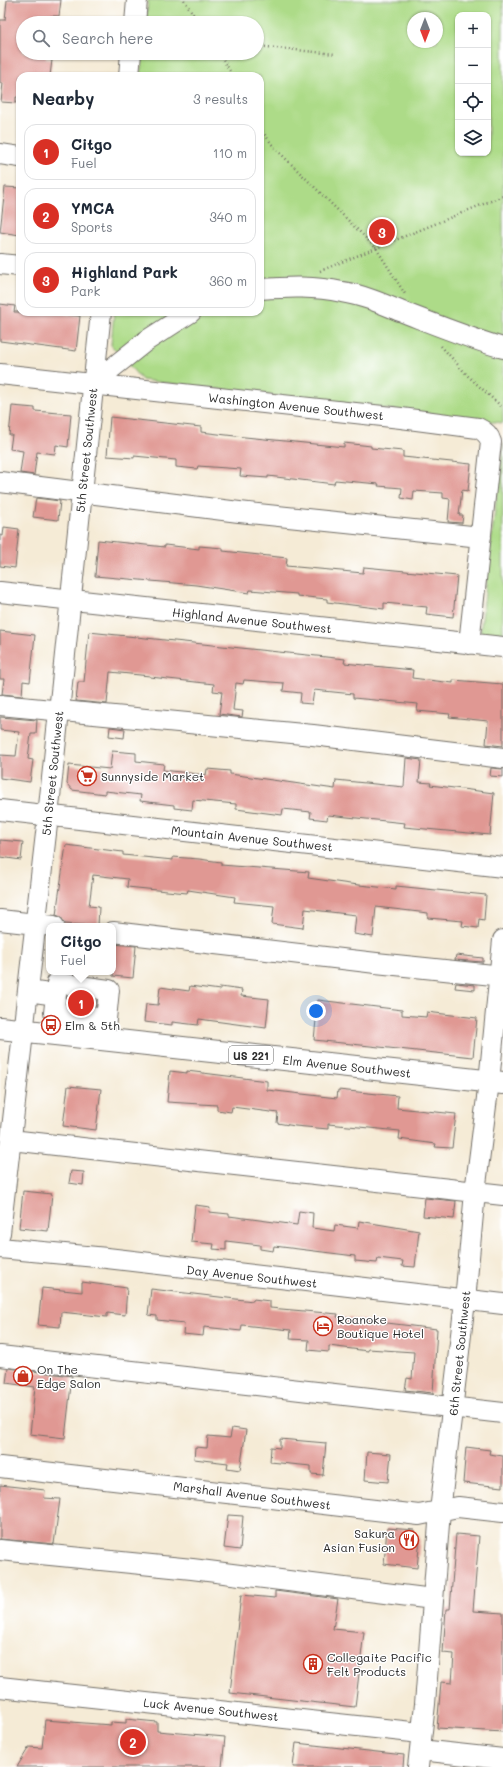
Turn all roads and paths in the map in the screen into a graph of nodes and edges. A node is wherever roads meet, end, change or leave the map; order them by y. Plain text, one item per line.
1 (138, 0) edge
2 (184, 0) edge
3 (136, 16) edge
4 (194, 16) edge
5 (264, 47) edge
6 (335, 54) dead end
7 (130, 60) edge
8 (223, 60) edge
9 (129, 72) edge
10 (231, 72) edge
11 (264, 133) edge
12 (0, 154) edge
13 (16, 156) edge
14 (503, 196) edge
15 (376, 248) junction
16 (0, 264) edge
17 (16, 266) edge
18 (313, 273) dead end
19 (264, 289) edge
20 (100, 316) edge
21 (185, 316) edge
22 (422, 319) junction
23 (440, 344) dead end
24 (503, 348) edge
25 (0, 374) edge
26 (92, 384) junction
27 (503, 408) edge
28 (0, 482) edge
29 (82, 492) junction
30 (481, 536) junction
31 (0, 592) edge
32 (70, 600) junction
33 (468, 644) junction
34 (503, 648) edge
35 (0, 705) edge
36 (59, 710) junction
37 (503, 758) edge
38 (0, 810) edge
39 (48, 816) junction
40 (503, 867) edge
41 (0, 920) edge
42 (45, 925) edge
43 (116, 932) edge
44 (503, 940) edge
45 (501, 976) edge
46 (28, 991) junction
47 (56, 996) junction
48 (0, 1028) edge
49 (105, 1029) junction
50 (24, 1030) junction
51 (496, 1082) edge
52 (6, 1152) edge
53 (475, 1192) junction
54 (503, 1195) edge
55 (0, 1233) edge
56 (0, 1248) edge
57 (465, 1301) junction
58 (503, 1304) edge
59 (0, 1356) edge
60 (453, 1407) junction
61 (503, 1413) edge
62 (0, 1467) edge
63 (440, 1511) junction
64 (503, 1512) edge
65 (0, 1550) edge
66 (433, 1599) junction
67 (0, 1687) edge
68 (420, 1750) edge
69 (503, 1759) edge
70 (461, 1761) edge

1 - 3 street
2 - 4 path
5 - 6 path
7 - 9 street
8 - 10 path
11 - 15 path
12 - 13 street
14 - 15 path
15 - 18 path
15 - 22 path
16 - 17 street
19 - 22 street
20 - 26 street, 5th Street Southwest
21 - 26 street
22 - 24 street
23 - 27 path
25 - 26 street, Washington Avenue Southwest
26 - 29 street, 5th Street Southwest
26 - 30 street, Washington Avenue Southwest
28 - 29 street
29 - 30 street
29 - 32 street, 5th Street Southwest
30 - 33 street
31 - 32 street, Highland Avenue Southwest
32 - 33 street, Highland Avenue Southwest
32 - 36 street, 5th Street Southwest
33 - 34 street, Highland Avenue Southwest
35 - 36 street
36 - 37 street
36 - 39 street, 5th Street Southwest
38 - 39 street, Mountain Avenue Southwest
39 - 40 street, Mountain Avenue Southwest
39 - 42 street, 5th Street Southwest
41 - 42 street
42 - 46 street, 5th Street Southwest
43 - 45 street
44 - 45 street, 6th Street Southwest
45 - 51 street, 6th Street Southwest
46 - 47 street
46 - 50 street, 5th Street Southwest
47 - 49 street
47 - 49 street
48 - 50 main road, Elm Avenue Southwest / US 221
49 - 50 main road, Elm Avenue Southwest / US 221
49 - 51 main road, Elm Avenue Southwest / US 221
50 - 52 street, 5th Street Southwest
51 - 53 street, 6th Street Southwest
52 - 53 street
52 - 55 street, 5th Street Southwest
53 - 54 street
53 - 57 street, 6th Street Southwest
56 - 57 street, Day Avenue Southwest
57 - 58 street, Day Avenue Southwest
57 - 60 street, 6th Street Southwest
59 - 60 street
60 - 61 street
60 - 63 street, 6th Street Southwest
62 - 63 street, Marshall Avenue Southwest
63 - 64 street, Marshall Avenue Southwest
63 - 66 street, 6th Street Southwest
65 - 66 street
66 - 68 street, 6th Street Southwest
67 - 68 street, Luck Avenue Southwest
68 - 70 street, Luck Avenue Southwest
69 - 70 street, Luck Avenue Southwest

